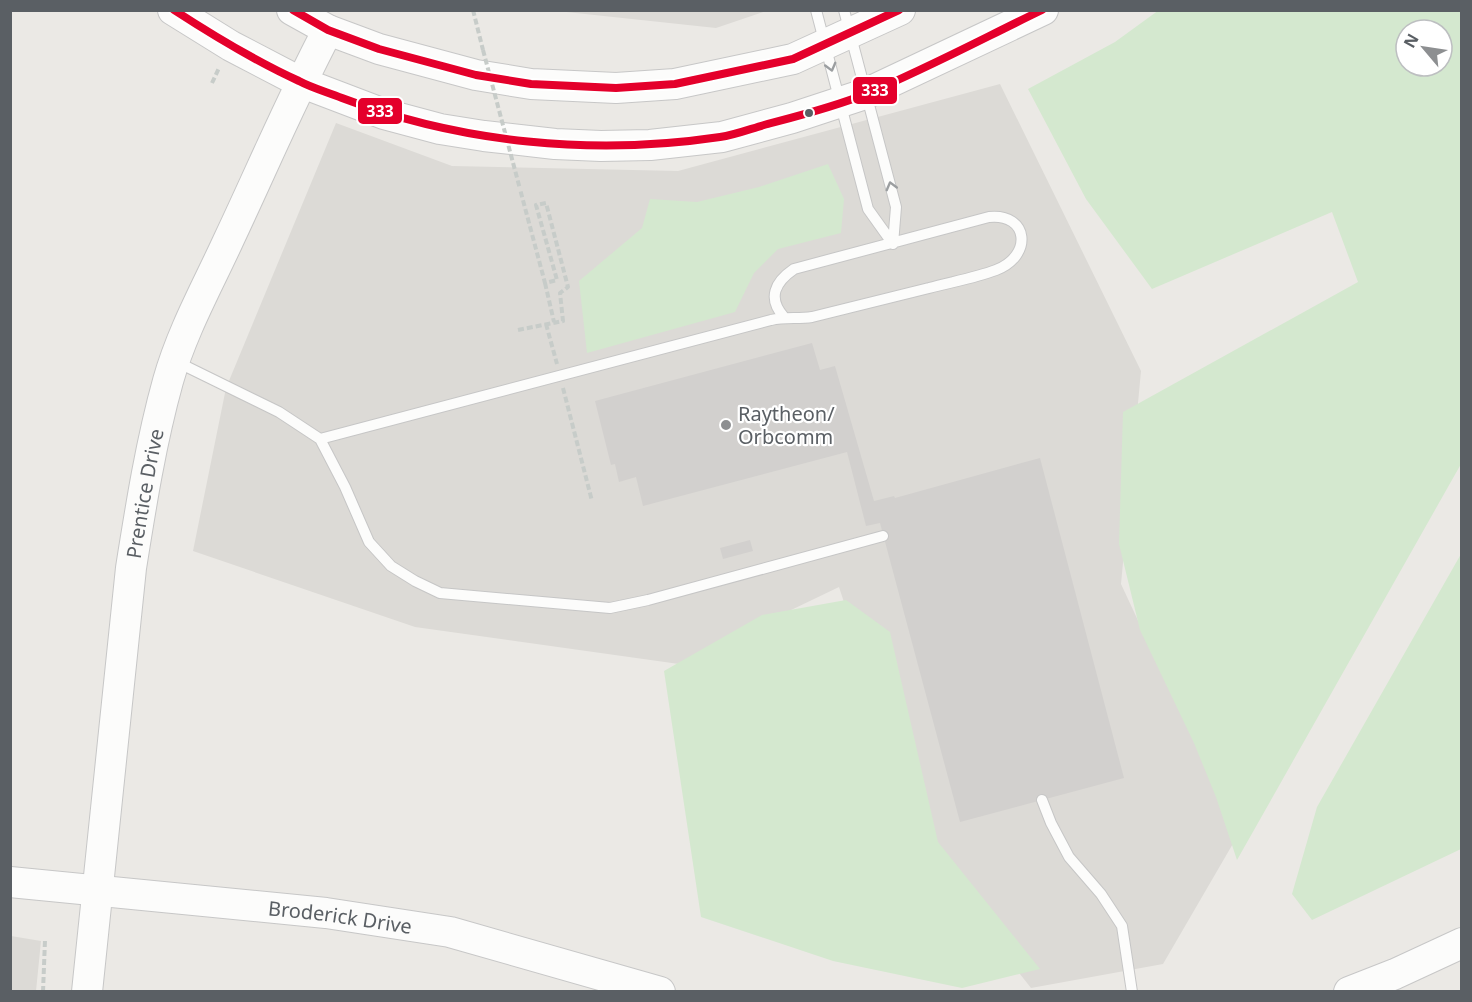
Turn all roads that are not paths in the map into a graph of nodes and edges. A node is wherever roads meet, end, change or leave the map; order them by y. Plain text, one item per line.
1 (172, 10) edge
2 (292, 10) edge
3 (816, 10) edge
4 (900, 10) edge
5 (1043, 10) edge
6 (840, 29) edge
7 (328, 30) junction
8 (300, 82) junction
9 (853, 98) junction
10 (893, 244) junction
11 (784, 317) junction
12 (175, 361) junction
13 (320, 439) junction
14 (883, 536) dead end
15 (1042, 800) dead end
16 (10, 882) edge
17 (99, 892) junction
18 (1461, 943) edge
19 (617, 987) edge
20 (87, 992) edge
21 (660, 992) edge
22 (1132, 992) edge
23 (1349, 992) edge

1 - 8 street
2 - 7 street
3 - 6 lane
4 - 6 street
5 - 9 street
6 - 7 street
6 - 9 lane
6 -> 9 lane
7 - 8 street, Prentice Drive
8 - 9 street
8 - 12 street, Prentice Drive
10 -> 9 lane
9 - 10 lane
10 - 11 lane
10 - 11 lane
11 - 13 lane
12 - 13 lane
12 - 17 street, Prentice Drive
13 - 14 lane
15 - 22 lane
16 - 17 street, Broderick Drive
17 - 19 street, Broderick Drive
17 - 20 street, Prentice Drive
18 - 23 street
19 - 21 street, Broderick Drive

